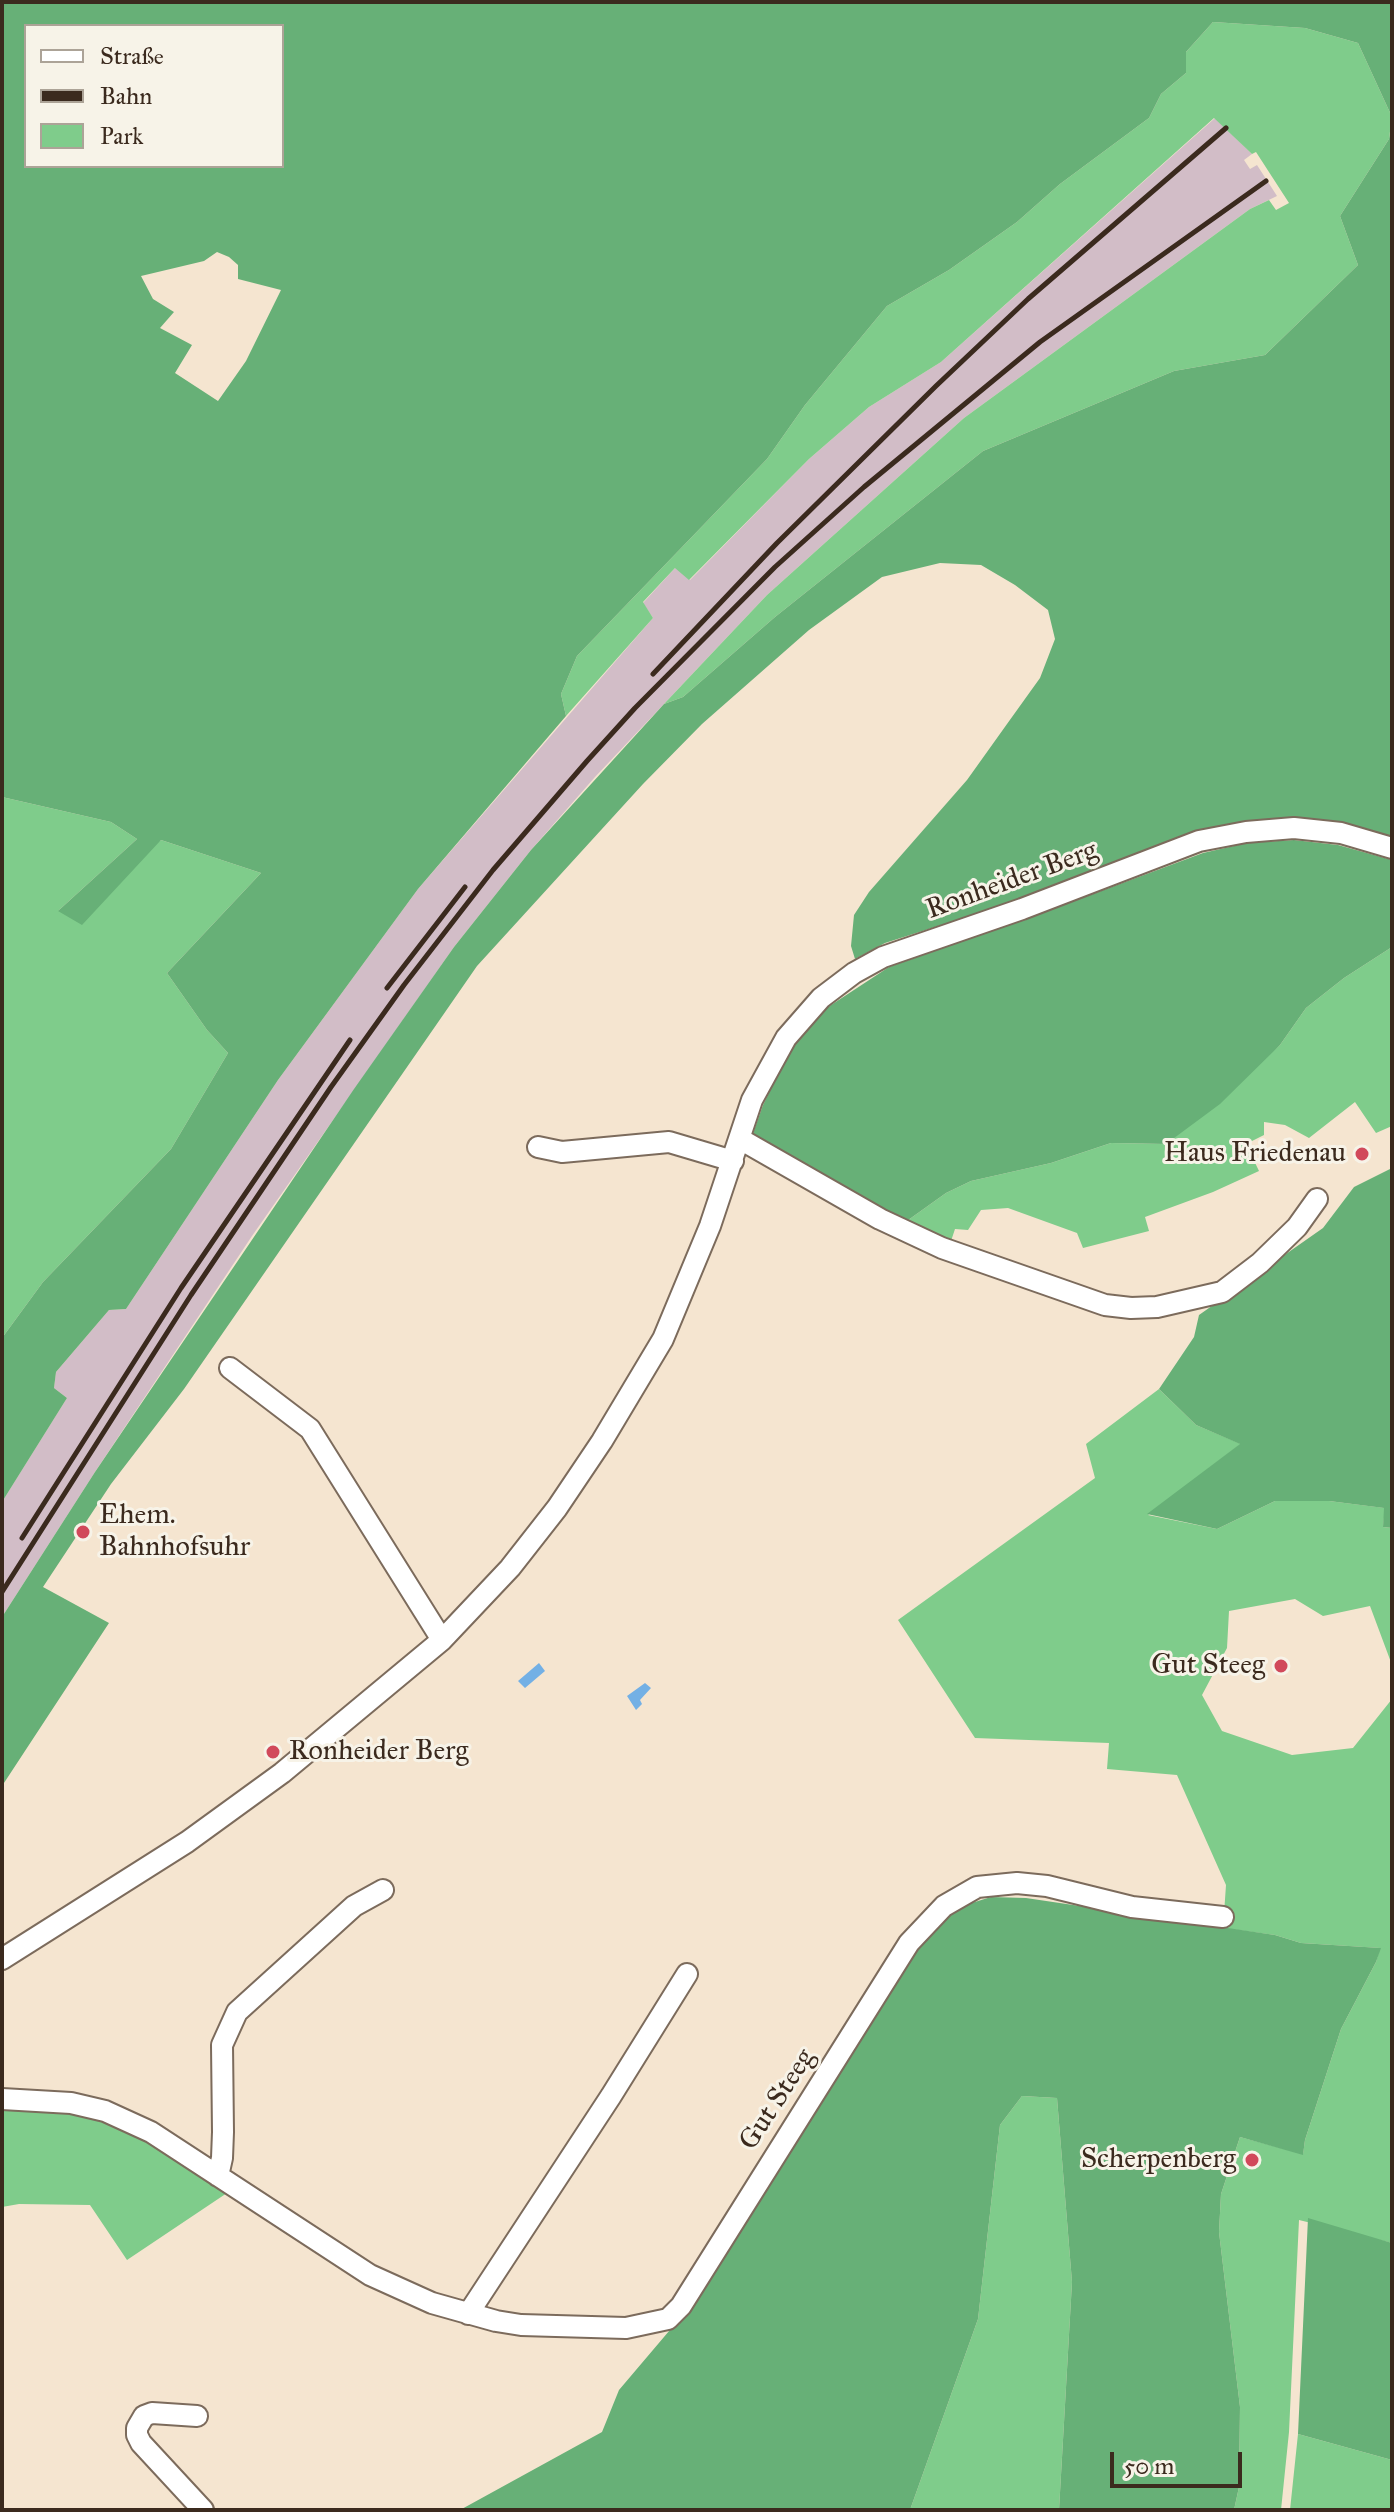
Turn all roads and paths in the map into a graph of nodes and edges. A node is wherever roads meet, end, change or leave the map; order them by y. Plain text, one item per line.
1 (1392, 848) edge
2 (740, 1139) junction
3 (538, 1147) dead end
4 (733, 1161) junction
5 (1317, 1199) dead end
6 (230, 1368) dead end
7 (442, 1640) junction
8 (383, 1890) dead end
9 (1223, 1917) dead end
10 (2, 1959) edge
11 (687, 1974) dead end
12 (2, 2099) edge
13 (218, 2176) junction
14 (468, 2314) junction
15 (197, 2416) dead end
16 (203, 2510) edge

1 - 2 street, Ronheider Berg
2 - 4 street, Ronheider Berg
2 - 5 street
3 - 4 street
4 - 7 street, Ronheider Berg
6 - 7 street
7 - 10 street, Ronheider Berg
8 - 13 street
9 - 14 street, Gut Steeg
11 - 14 street
12 - 13 street, Gut Steeg
13 - 14 street, Gut Steeg
15 - 16 street

